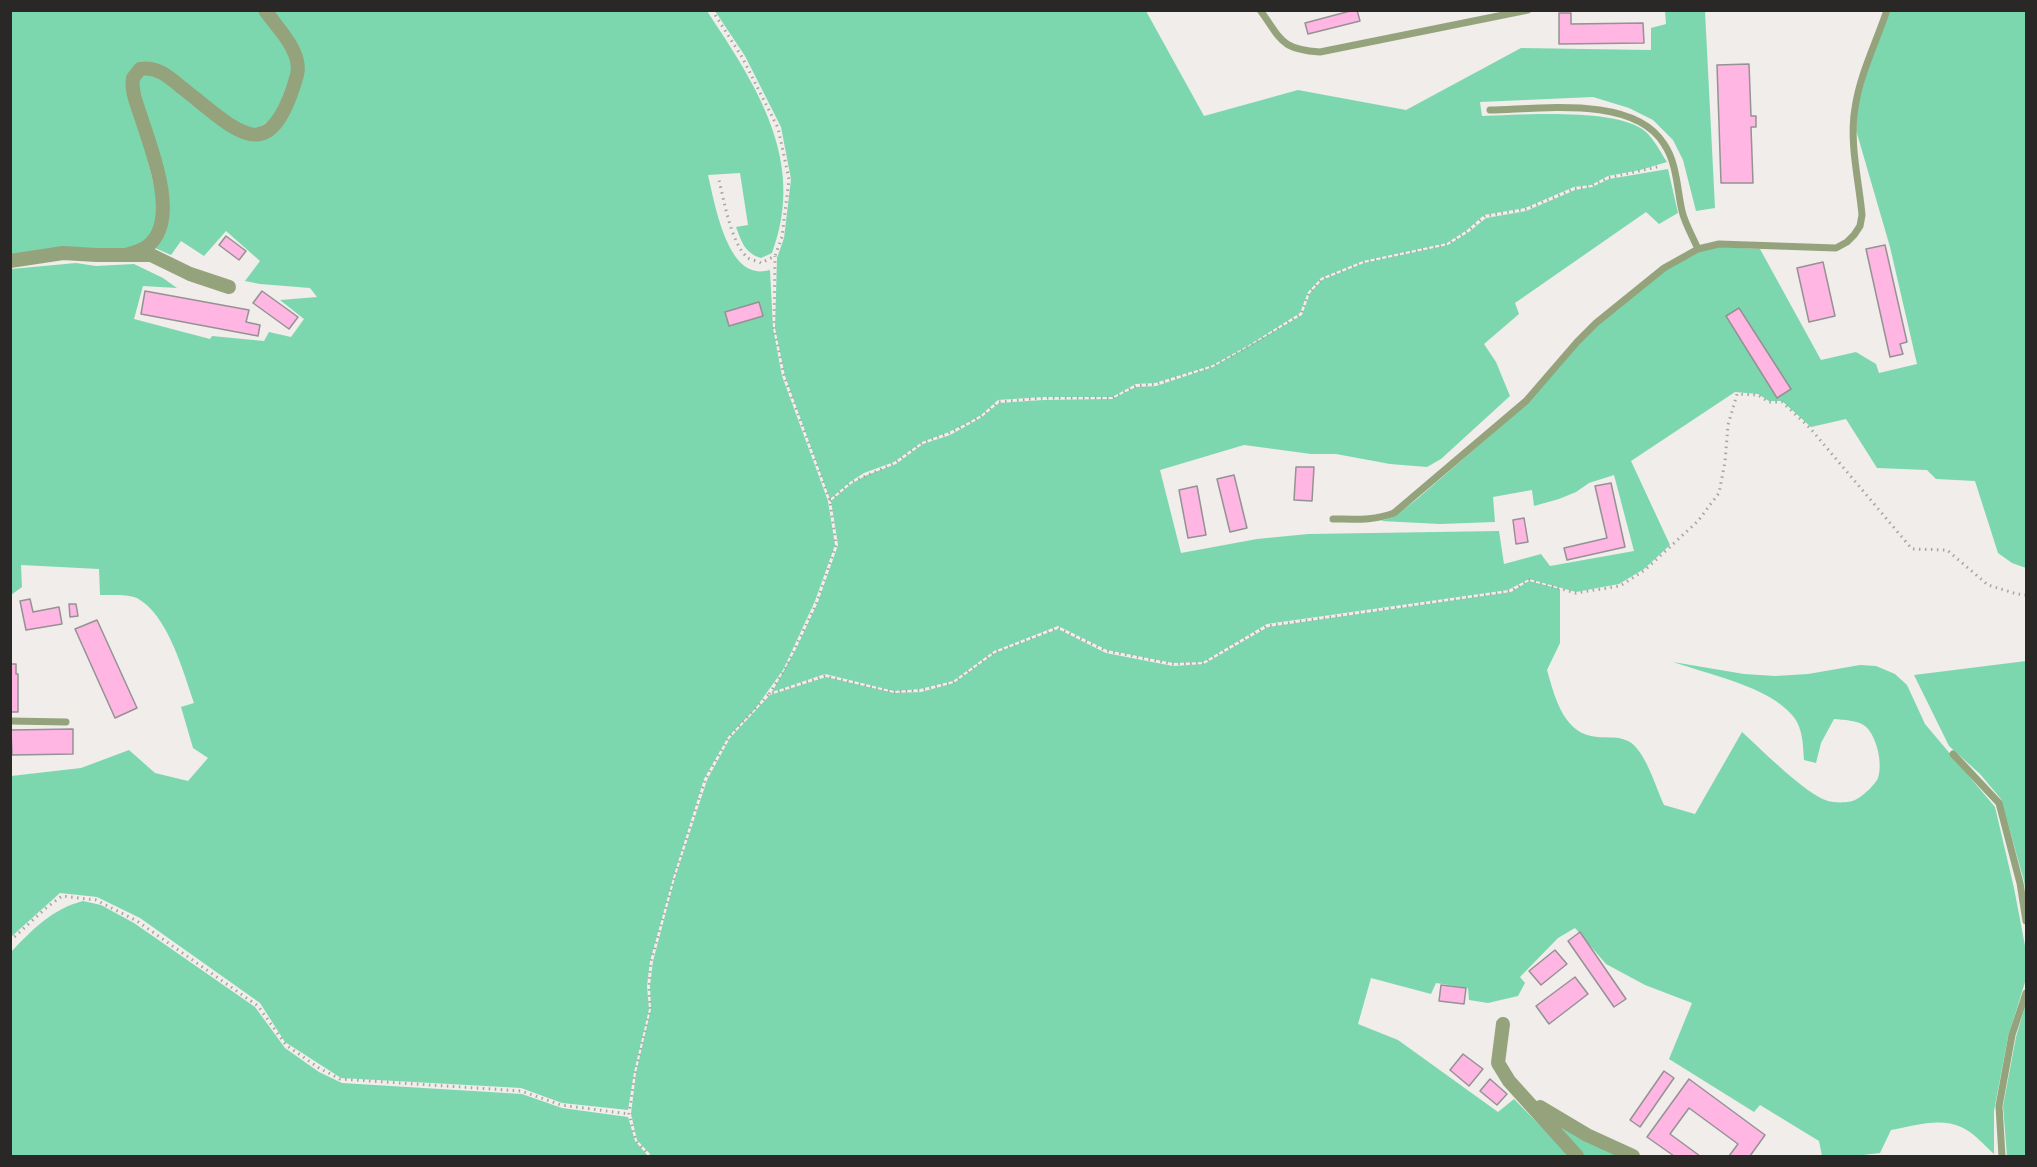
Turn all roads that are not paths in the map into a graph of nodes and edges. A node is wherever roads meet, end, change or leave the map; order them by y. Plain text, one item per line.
1 (265, 10) edge
2 (1260, 10) edge
3 (1528, 10) edge
4 (1887, 10) edge
5 (1490, 110) dead end
6 (1698, 249) junction
7 (126, 255) junction
8 (10, 261) edge
9 (229, 286) dead end
10 (1333, 519) dead end
11 (10, 721) edge
12 (66, 722) dead end
13 (1953, 754) dead end
14 (2026, 921) edge
15 (2026, 993) edge
16 (1503, 1024) dead end
17 (1509, 1081) junction
18 (1577, 1156) edge
19 (1633, 1156) edge
20 (2002, 1156) edge

1 - 7 street
2 - 3 lane
4 - 6 lane
5 - 6 lane
6 - 10 lane
7 - 8 street
7 - 9 street
11 - 12 lane
13 - 14 lane
15 - 20 lane
16 - 17 street
17 - 18 street
17 - 19 street

